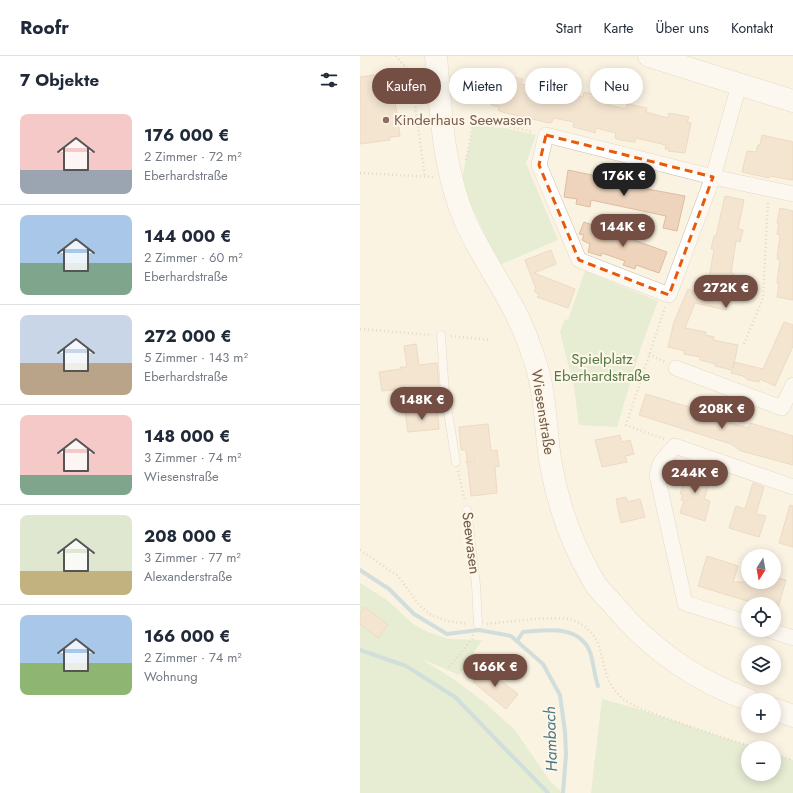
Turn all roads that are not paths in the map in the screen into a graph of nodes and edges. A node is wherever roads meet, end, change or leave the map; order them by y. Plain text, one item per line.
1 (436, 56) edge
2 (649, 56) edge
3 (739, 85) junction
4 (793, 101) edge
5 (713, 177) junction
6 (793, 194) edge
7 (440, 335) road end
8 (676, 368) dead end
9 (793, 384) edge
10 (445, 394) junction
11 (423, 396) dead end
12 (456, 462) road end
13 (793, 487) edge
14 (467, 510) road end
15 (741, 621) edge
16 (478, 624) road end
17 (781, 634) edge
18 (793, 638) edge
19 (741, 696) edge
20 (781, 712) edge
21 (793, 716) edge

1 - 19 street, Wiesenstraße
2 - 3 street
3 - 4 street
3 - 5 street
5 - 5 street
5 - 6 street
7 - 10 lane
8 - 9 street
10 - 11 lane
10 - 12 lane
13 - 15 street
14 - 16 lane, Seewasen
17 - 18 street
20 - 21 street

